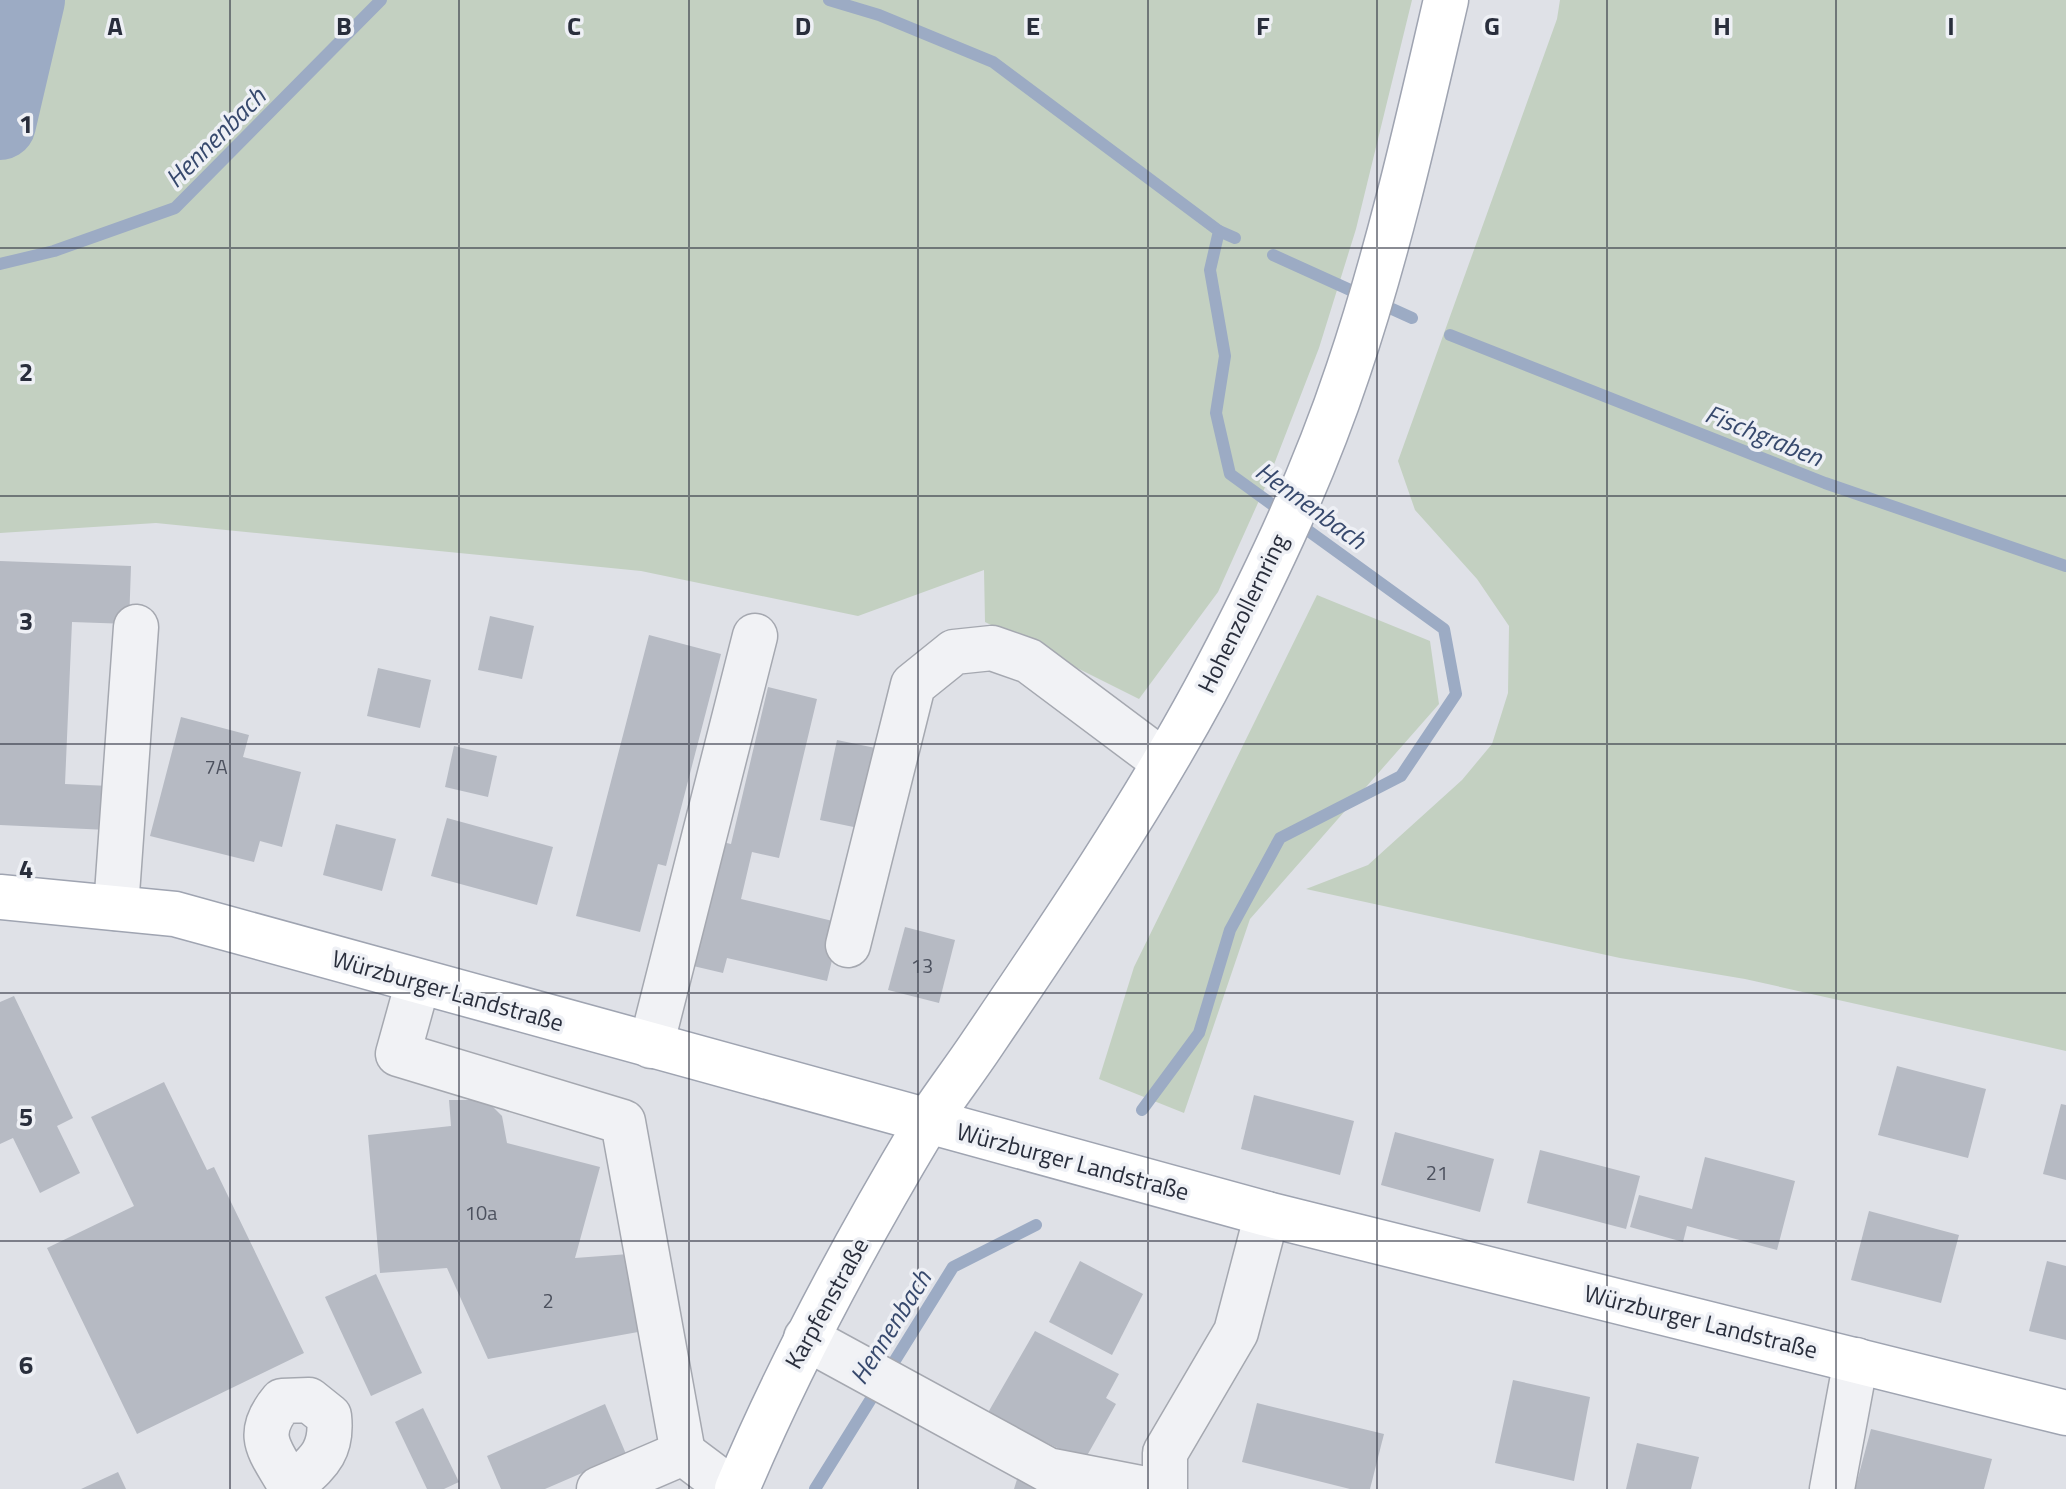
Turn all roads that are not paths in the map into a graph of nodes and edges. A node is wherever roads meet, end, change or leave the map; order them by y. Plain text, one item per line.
1 (1446, 0) edge
2 (136, 627) dead end
3 (755, 636) dead end
4 (1164, 762) junction
5 (0, 897) edge
6 (99, 908) junction
7 (0, 926) edge
8 (848, 945) dead end
9 (418, 982) junction
10 (651, 1046) junction
11 (927, 1123) junction
12 (1267, 1214) junction
13 (806, 1338) junction
14 (1856, 1360) junction
15 (2066, 1413) edge
16 (683, 1453) junction
17 (599, 1489) edge
18 (731, 1489) edge
19 (737, 1489) edge
20 (1146, 1489) edge
21 (1165, 1489) edge
22 (1832, 1489) edge

1 - 4 main road, Hohenzollernring
2 - 6 street
3 - 10 street
4 - 8 street
4 - 11 main road, Hohenzollernring
5 - 6 main road, Würzburger Landstraße
6 - 7 main road, Würzburger Landstraße
6 - 9 main road, Würzburger Landstraße
9 - 10 main road, Würzburger Landstraße
9 - 16 street
10 - 11 main road, Würzburger Landstraße
11 - 12 main road, Würzburger Landstraße
11 - 13 main road, Karpfenstraße
12 - 14 main road, Würzburger Landstraße
12 - 21 street
13 - 19 main road, Karpfenstraße
13 - 20 street
14 - 15 main road, Würzburger Landstraße
14 - 22 street
16 - 17 street
16 - 18 street

